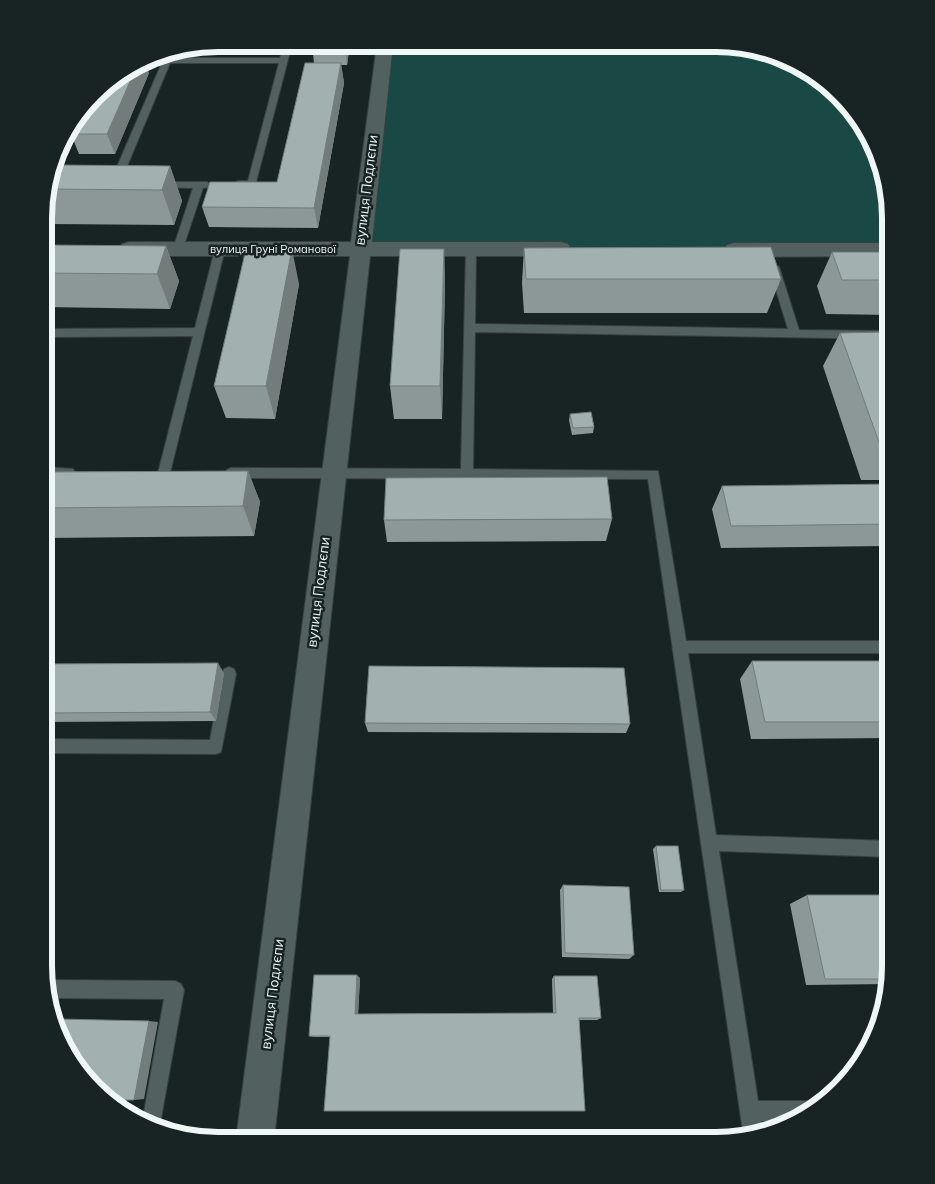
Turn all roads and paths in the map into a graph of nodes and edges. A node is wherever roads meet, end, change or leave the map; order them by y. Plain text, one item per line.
1 (286, 52) edge
2 (383, 52) edge
3 (169, 60) edge
4 (167, 61) edge
5 (284, 61) junction
6 (124, 184) edge
7 (152, 185) edge
8 (198, 185) junction
9 (112, 249) edge
10 (178, 249) junction
11 (220, 249) junction
12 (359, 249) junction
13 (471, 249) junction
14 (576, 249) edge
15 (711, 250) edge
16 (769, 250) junction
17 (882, 250) edge
18 (470, 328) junction
19 (199, 332) junction
20 (796, 332) junction
21 (52, 333) edge
22 (882, 338) edge
23 (52, 472) edge
24 (85, 472) edge
25 (164, 473) edge
26 (214, 473) edge
27 (467, 473) junction
28 (332, 475) junction
29 (680, 647) junction
30 (882, 647) edge
31 (229, 674) dead end
32 (52, 746) edge
33 (709, 843) junction
34 (882, 849) edge
35 (54, 989) edge
36 (750, 1111) junction
37 (796, 1111) edge
38 (153, 1117) edge
39 (753, 1127) edge
40 (255, 1131) edge

1 - 5 lane
2 - 12 street, вулиця Подлєпи
3 - 5 lane
4 - 6 lane
5 - 8 lane
7 - 8 lane
8 - 10 lane
9 - 10 street, вулиця Груні Романової
10 - 11 street, вулиця Груні Романової
11 - 12 street, вулиця Груні Романової
11 - 19 lane
12 - 13 street, вулиця Груні Романової
12 - 28 street, вулиця Подлєпи
13 - 14 street, вулиця Груні Романової
13 - 18 lane
15 - 16 street
16 - 17 street
16 - 20 lane
18 - 20 lane
18 - 27 lane
19 - 21 lane
19 - 25 lane
20 - 22 lane
23 - 24 lane
26 - 28 lane
27 - 28 lane
27 - 29 lane
28 - 40 street, вулиця Подлєпи
29 - 30 lane
29 - 33 lane
31 - 32 lane
33 - 34 lane
33 - 36 lane
35 - 38 lane
36 - 37 lane
36 - 39 lane

